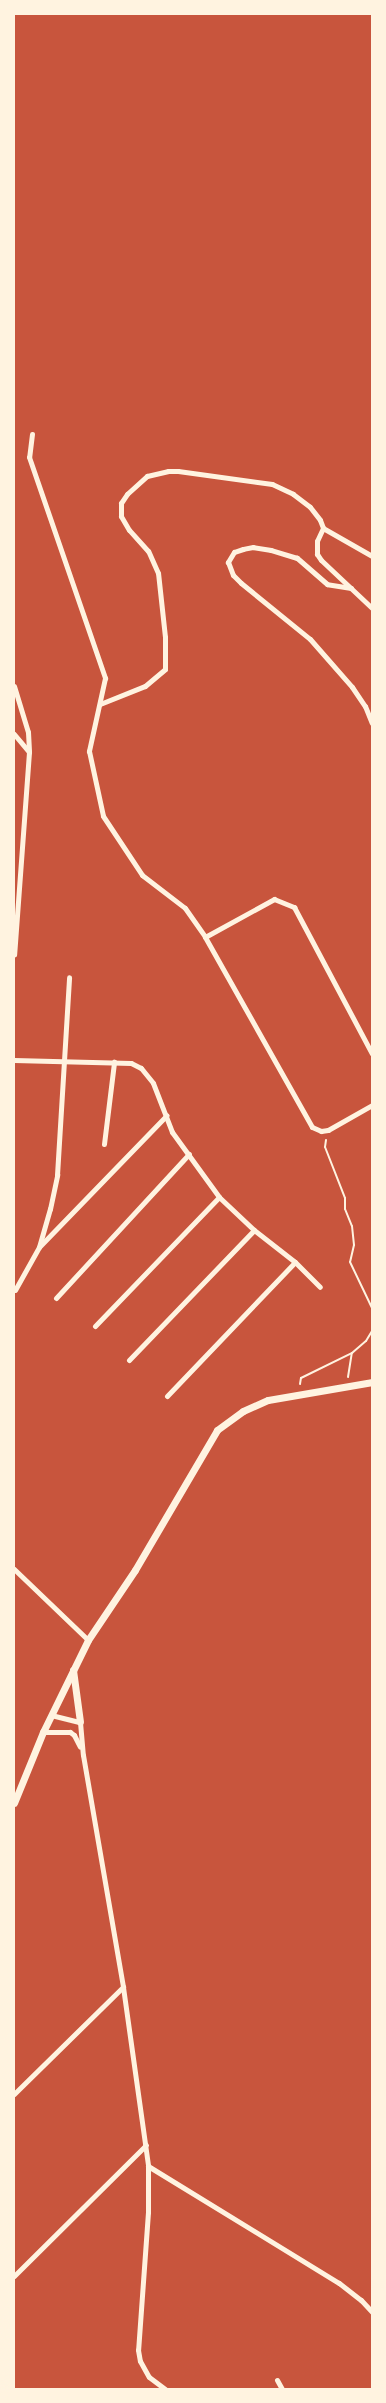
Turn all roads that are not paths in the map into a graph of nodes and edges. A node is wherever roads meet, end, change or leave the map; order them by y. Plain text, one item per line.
1 (32, 434) dead end
2 (323, 528) junction
3 (372, 556) edge
4 (351, 588) junction
5 (372, 608) edge
6 (14, 686) edge
7 (100, 704) junction
8 (372, 723) edge
9 (14, 734) edge
10 (29, 752) junction
11 (205, 937) junction
12 (14, 954) edge
13 (69, 977) dead end
14 (372, 1054) edge
15 (14, 1060) edge
16 (64, 1061) junction
17 (114, 1062) junction
18 (372, 1105) edge
19 (167, 1115) junction
20 (104, 1144) dead end
21 (189, 1154) junction
22 (219, 1197) junction
23 (254, 1230) junction
24 (39, 1247) junction
25 (295, 1262) junction
26 (320, 1287) dead end
27 (15, 1290) edge
28 (56, 1298) dead end
29 (95, 1326) dead end
30 (129, 1360) dead end
31 (372, 1382) edge
32 (167, 1396) dead end
33 (14, 1569) edge
34 (88, 1640) junction
35 (73, 1669) junction
36 (51, 1715) junction
37 (80, 1722) junction
38 (43, 1732) junction
39 (83, 1755) junction
40 (14, 1802) edge
41 (122, 1987) junction
42 (14, 2094) edge
43 (146, 2145) junction
44 (148, 2166) junction
45 (14, 2276) edge
46 (372, 2312) edge
47 (278, 2380) dead end
48 (165, 2389) edge
49 (282, 2389) edge

1 - 7 street
2 - 3 street
2 - 4 street
2 - 7 street
4 - 5 street
4 - 8 street
6 - 10 street
7 - 11 street
9 - 10 street
10 - 12 street
11 - 14 street
11 - 18 street
13 - 16 street
15 - 16 street
16 - 17 street
16 - 24 street
17 - 19 street
17 - 20 street
19 - 21 street
19 - 24 street
21 - 22 street
21 - 28 street
22 - 23 street
22 - 29 street
23 - 25 street
23 - 30 street
24 - 27 street
25 - 26 street
25 - 32 street
31 - 34 street
33 - 34 street
34 - 35 street
35 - 36 street
35 - 37 street
36 - 37 street
36 - 38 street
37 - 39 street
38 - 39 street
38 - 40 street
39 - 41 street
41 - 42 street
41 - 43 street
43 - 44 street
43 - 45 street
44 - 46 street
44 - 48 street
47 - 49 street

